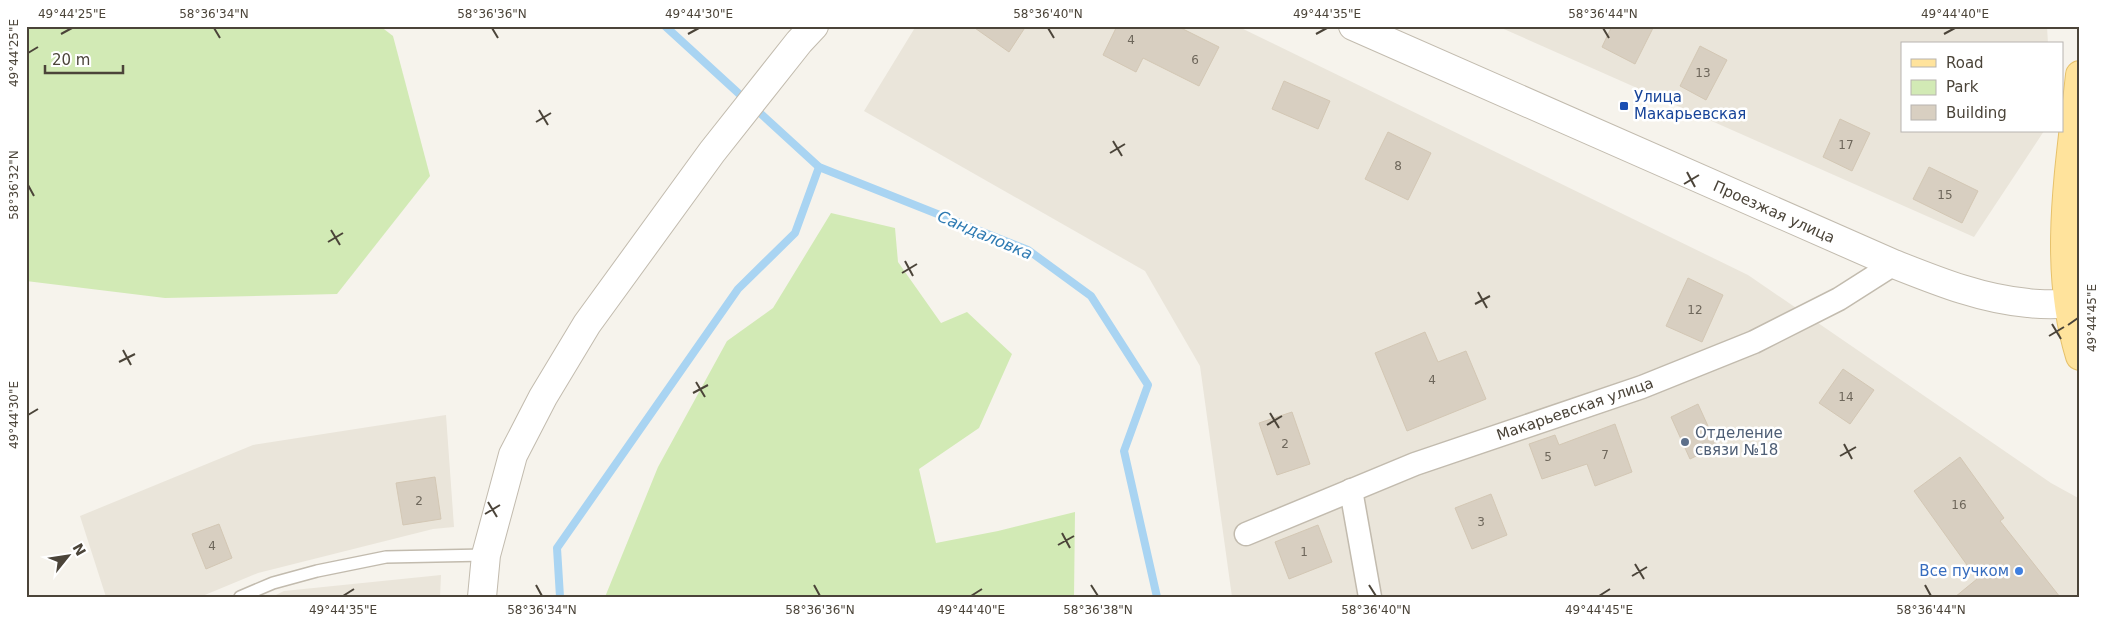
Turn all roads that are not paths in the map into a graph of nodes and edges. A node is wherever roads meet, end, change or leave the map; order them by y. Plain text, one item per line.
1 (1353, 26) edge
2 (806, 34) edge
3 (2080, 75) edge
4 (1894, 264) junction
5 (2068, 304) junction
6 (2080, 356) edge
7 (1351, 490) junction
8 (1246, 534) dead end
9 (486, 555) junction
10 (240, 597) edge
11 (482, 597) edge
12 (1370, 597) edge

1 - 4 street, Проезжая улица
2 - 9 street
3 - 5 main road
4 - 5 street, Проезжая улица
4 - 7 street, Макарьевская улица
5 - 6 main road
7 - 8 street, Макарьевская улица
7 - 12 street
9 - 10 lane
9 - 11 street

